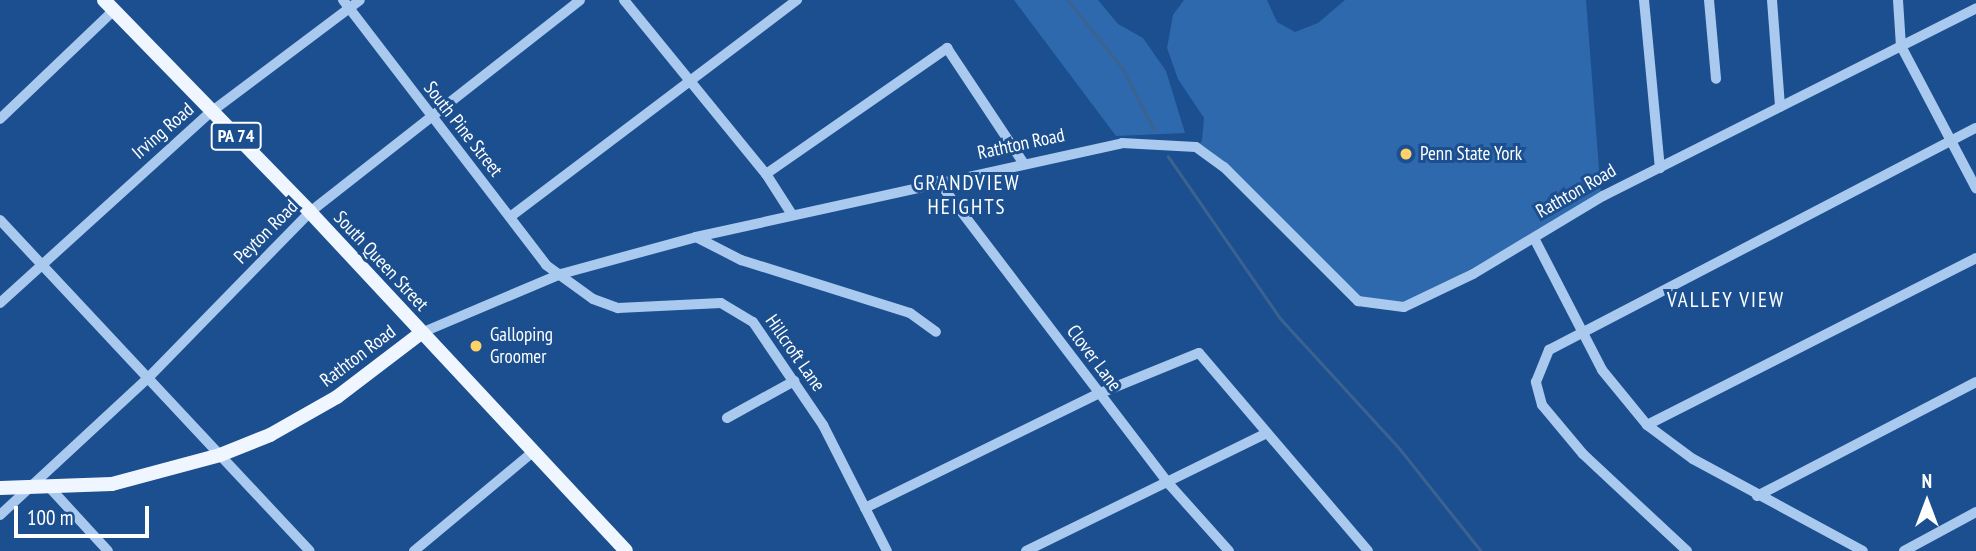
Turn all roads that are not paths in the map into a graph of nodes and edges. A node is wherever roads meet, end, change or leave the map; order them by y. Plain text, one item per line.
1 (360, 0) edge
2 (580, 0) edge
3 (624, 0) edge
4 (797, 0) edge
5 (1644, 0) edge
6 (1709, 0) edge
7 (1772, 0) edge
8 (1898, 0) edge
9 (346, 4) edge
10 (109, 5) edge
11 (1976, 8) edge
12 (1901, 46) junction
13 (687, 79) junction
14 (1716, 79) dead end
15 (1780, 107) junction
16 (211, 112) junction
17 (429, 115) junction
18 (0, 120) edge
19 (1976, 128) edge
20 (1950, 141) junction
21 (1024, 164) junction
22 (1660, 168) junction
23 (766, 174) junction
24 (938, 181) junction
25 (1976, 188) edge
26 (310, 212) junction
27 (791, 213) junction
28 (510, 217) junction
29 (0, 220) edge
30 (696, 237) junction
31 (1534, 238) junction
32 (1976, 258) edge
33 (39, 263) junction
34 (561, 274) junction
35 (0, 303) edge
36 (1580, 331) junction
37 (936, 332) dead end
38 (421, 333) junction
39 (149, 377) junction
40 (794, 381) junction
41 (1976, 382) edge
42 (1098, 394) junction
43 (727, 418) dead end
44 (1647, 425) junction
45 (1265, 434) junction
46 (533, 452) junction
47 (220, 455) junction
48 (1168, 484) junction
49 (0, 488) edge
50 (26, 489) junction
51 (51, 489) junction
52 (1758, 496) junction
53 (864, 508) junction
54 (1976, 512) edge
55 (0, 515) edge
56 (108, 551) edge
57 (310, 551) edge
58 (414, 551) edge
59 (626, 551) edge
60 (887, 551) edge
61 (1026, 551) edge
62 (1227, 551) edge
63 (1368, 551) edge
64 (1687, 551) edge
65 (1863, 551) edge
66 (1904, 551) edge

1 - 9 street, Irving Road
2 - 17 street, Peyton Road
3 - 13 street
4 - 13 street
5 - 22 street
6 - 14 street
7 - 15 street
8 - 12 street
9 - 16 street, Irving Road
9 - 17 street, South Pine Street
10 - 16 main road, South Queen Street / PA 74
10 - 18 street
11 - 12 street, Rathton Road
12 - 15 street, Rathton Road
12 - 20 street
13 - 23 street
13 - 28 street
15 - 22 street, Rathton Road
16 - 26 main road, South Queen Street / PA 74
16 - 33 street, Irving Road
17 - 26 street, Peyton Road
17 - 28 street, South Pine Street
19 - 20 street
20 - 25 street
20 - 36 street
21 - 23 street
21 - 24 street, Rathton Road
21 - 31 street, Rathton Road
22 - 31 street, Rathton Road
23 - 27 street
24 - 27 street, Rathton Road
24 - 42 street, Clover Lane
26 - 38 main road, South Queen Street / PA 74
26 - 39 street, Peyton Road
27 - 30 street, Rathton Road
28 - 34 street, South Pine Street
29 - 33 street
30 - 34 street, Rathton Road
30 - 37 street
31 - 36 street
32 - 44 street
33 - 35 street, Irving Road
33 - 39 street
34 - 38 street, Rathton Road
34 - 40 street, Hillcroft Lane
36 - 44 street
36 - 64 street
38 - 46 main road, South Queen Street / PA 74
38 - 47 main road, Rathton Road
39 - 47 street
39 - 50 street, Peyton Road
40 - 43 street
40 - 53 street, Hillcroft Lane
41 - 52 street
42 - 45 street
42 - 48 street, Clover Lane
42 - 53 street
44 - 52 street
45 - 48 street
45 - 63 street
46 - 58 street
46 - 59 main road, South Queen Street / PA 74
47 - 51 main road, Rathton Road
47 - 57 street
48 - 61 street
48 - 62 street, Clover Lane
49 - 50 main road, Rathton Road
50 - 51 main road, Rathton Road
50 - 55 street, Peyton Road
51 - 56 street
52 - 65 street
53 - 60 street, Hillcroft Lane
54 - 66 street

